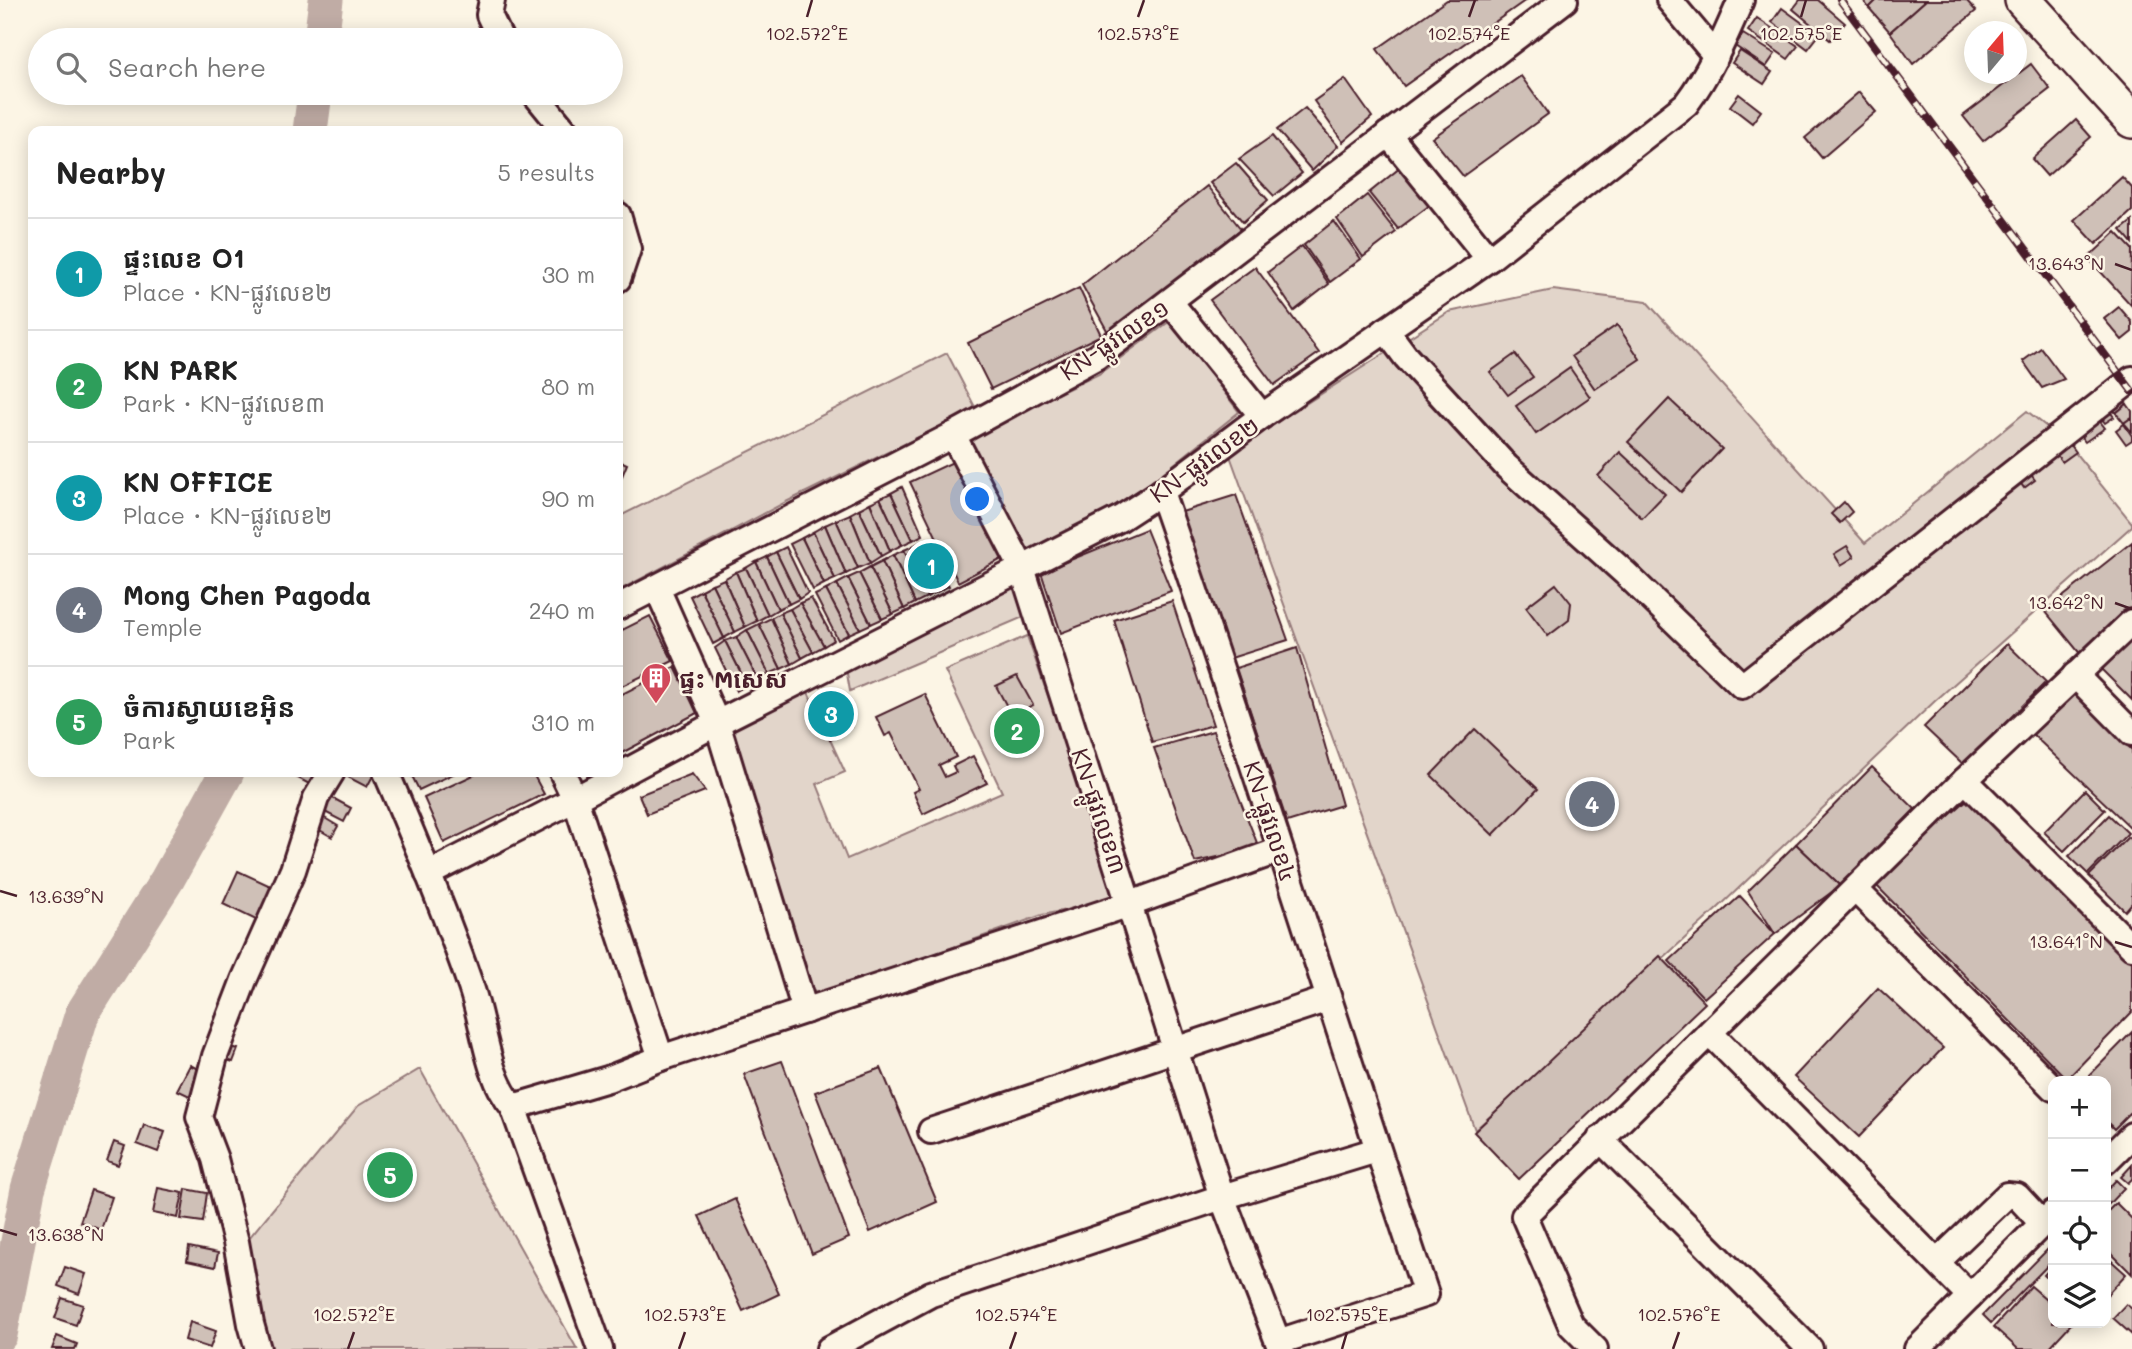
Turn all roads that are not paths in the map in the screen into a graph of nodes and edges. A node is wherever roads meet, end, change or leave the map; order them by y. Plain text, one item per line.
1 (492, 0) edge
2 (1565, 0) edge
3 (1669, 0) edge
4 (1741, 0) edge
5 (2023, 0) edge
6 (495, 28) edge
7 (1716, 56) junction
8 (544, 105) edge
9 (2132, 120) edge
10 (561, 126) edge
11 (1388, 134) junction
12 (623, 232) edge
13 (1489, 259) junction
14 (623, 264) edge
15 (1170, 302) junction
16 (1387, 330) junction
17 (2132, 379) edge
18 (1262, 416) junction
19 (953, 435) junction
20 (1161, 492) junction
21 (1022, 568) junction
22 (657, 588) junction
23 (623, 605) edge
24 (2132, 622) edge
25 (2075, 675) junction
26 (716, 723) junction
27 (2132, 733) edge
28 (623, 773) edge
29 (329, 777) edge
30 (388, 777) edge
31 (564, 777) edge
32 (616, 777) edge
33 (1965, 780) junction
34 (575, 799) junction
35 (1280, 850) junction
36 (428, 874) junction
37 (1856, 890) junction
38 (1130, 904) junction
39 (2132, 947) edge
40 (1328, 999) junction
41 (805, 1011) junction
42 (1710, 1033) junction
43 (1176, 1050) junction
44 (661, 1058) junction
45 (2048, 1083) edge
46 (513, 1107) junction
47 (931, 1131) dead end
48 (1600, 1139) junction
49 (1377, 1150) junction
50 (1222, 1197) junction
51 (2048, 1218) edge
52 (1937, 1262) junction
53 (1970, 1296) junction
54 (258, 1349) edge
55 (600, 1349) edge
56 (829, 1349) edge
57 (1595, 1349) edge
58 (1810, 1349) edge
59 (1917, 1349) edge

1 - 6 street
2 - 11 street, KN-ផ្លូវលេខ១
3 - 7 street
4 - 7 street, KN-ផ្លូវលេខ២
5 - 9 highway
7 - 13 street, KN-ផ្លូវលេខ២
8 - 10 street
11 - 13 street
11 - 15 street, KN-ផ្លូវលេខ១
12 - 14 street
13 - 16 street, KN-ផ្លូវលេខ២
15 - 18 street
15 - 19 street, KN-ផ្លូវលេខ១
16 - 17 street
16 - 18 street, KN-ផ្លូវលេខ២
18 - 20 street, KN-ផ្លូវលេខ២
19 - 21 street, KN-ផ្លូវលេខ៣
19 - 22 street, KN-ផ្លូវលេខ១
20 - 21 street, KN-ផ្លូវលេខ២
20 - 35 street, KN-ផ្លូវលេខ៤
21 - 26 street, KN-ផ្លូវលេខ២
21 - 38 street, KN-ផ្លូវលេខ៣
22 - 23 street, KN-ផ្លូវលេខ១
22 - 26 street
24 - 25 street
25 - 27 street
25 - 33 street
26 - 28 street, KN-ផ្លូវលេខ២
26 - 41 street
29 - 54 street
30 - 36 street
31 - 34 street
32 - 34 street, KN-ផ្លូវលេខ២
33 - 37 street
33 - 39 street
34 - 36 street, KN-ផ្លូវលេខ២
34 - 44 street
35 - 38 street
35 - 40 street, KN-ផ្លូវលេខ៤
36 - 46 street
37 - 42 street
37 - 45 street
38 - 41 street
38 - 43 street, KN-ផ្លូវលេខ៣
40 - 43 street
40 - 49 street, KN-ផ្លូវលេខ៤
41 - 44 street
42 - 48 street
42 - 52 street
43 - 47 street
43 - 50 street, KN-ផ្លូវលេខ៣
44 - 46 street
46 - 55 street
48 - 57 street
48 - 58 street
49 - 50 street
49 - 50 street, KN-ផ្លូវលេខ៣
50 - 56 street
51 - 52 street
51 - 53 street
52 - 53 street
53 - 59 street

